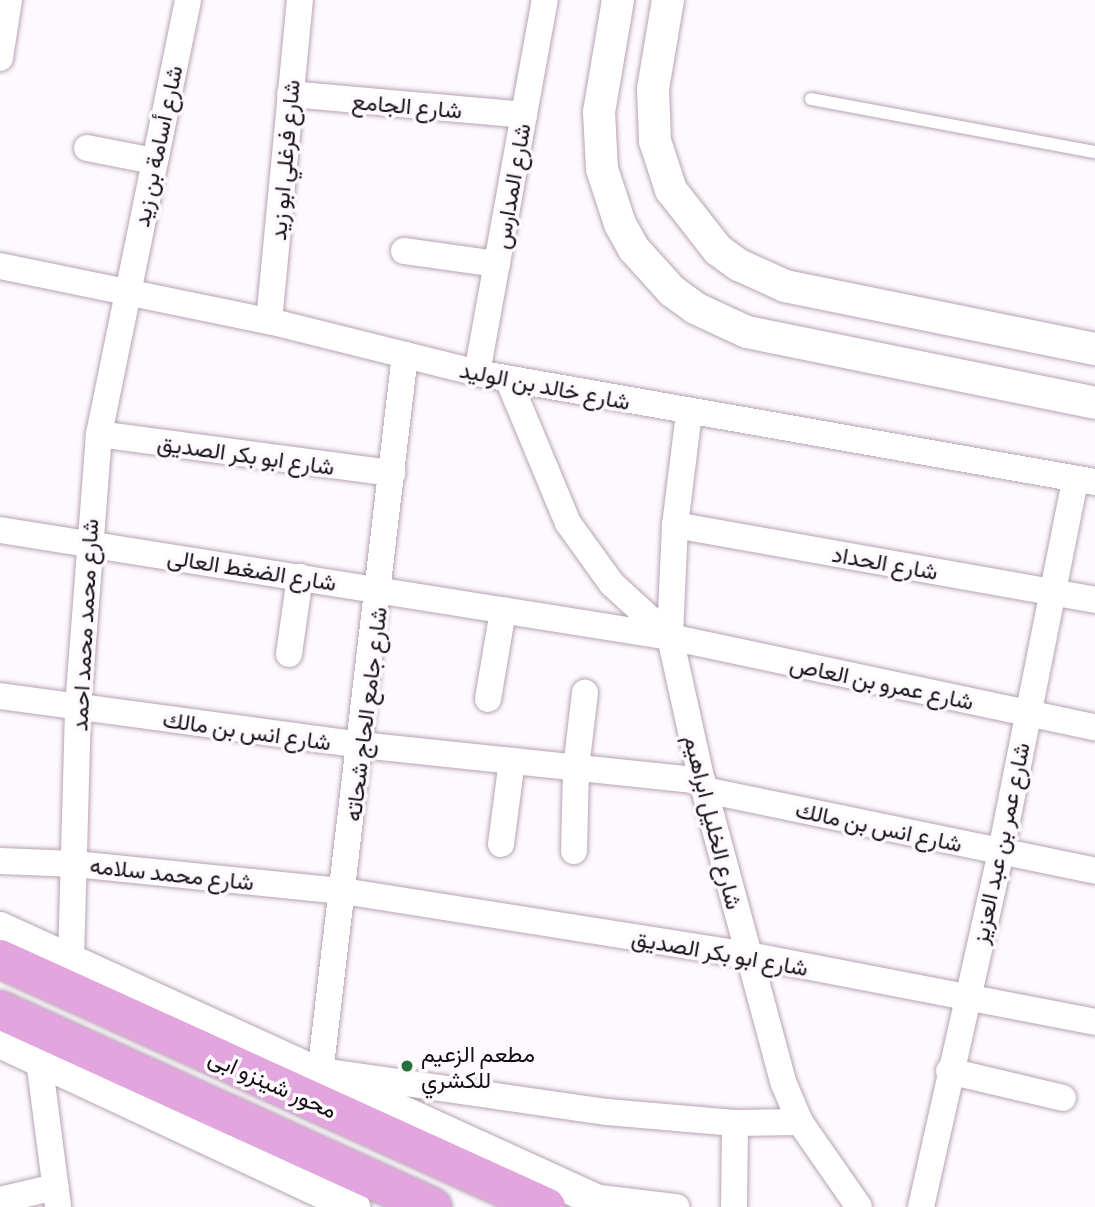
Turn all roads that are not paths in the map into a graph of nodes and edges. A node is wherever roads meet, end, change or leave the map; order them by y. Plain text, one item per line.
1 (9, 0) edge
2 (188, 0) edge
3 (300, 0) edge
4 (545, 0) edge
5 (618, 0) edge
6 (668, 0) edge
7 (0, 58) edge
8 (290, 94) junction
9 (811, 99) dead end
10 (524, 115) junction
11 (87, 148) dead end
12 (1095, 152) edge
13 (154, 161) junction
14 (404, 251) dead end
15 (497, 264) junction
16 (0, 266) edge
17 (127, 292) junction
18 (269, 321) junction
19 (1095, 349) edge
20 (405, 355) junction
21 (477, 373) junction
22 (508, 379) junction
23 (1095, 403) edge
24 (689, 413) junction
25 (99, 434) junction
26 (392, 473) junction
27 (1085, 480) edge
28 (675, 525) junction
29 (0, 530) edge
30 (88, 544) junction
31 (300, 577) junction
32 (380, 589) junction
33 (1052, 592) junction
34 (1095, 600) edge
35 (503, 610) junction
36 (670, 638) junction
37 (289, 654) dead end
38 (585, 693) dead end
39 (0, 696) edge
40 (488, 699) dead end
41 (78, 707) junction
42 (1028, 713) junction
43 (1095, 727) edge
44 (361, 745) junction
45 (512, 761) junction
46 (576, 768) junction
47 (704, 786) junction
48 (501, 844) dead end
49 (574, 851) dead end
50 (1001, 851) junction
51 (0, 861) edge
52 (75, 863) junction
53 (1095, 871) edge
54 (343, 891) junction
55 (0, 928) edge
56 (748, 955) junction
57 (0, 959) edge
58 (71, 960) junction
59 (965, 999) junction
60 (0, 1010) edge
61 (1095, 1021) edge
62 (0, 1042) edge
63 (39, 1060) junction
64 (949, 1071) junction
65 (320, 1072) junction
66 (1063, 1098) dead end
67 (800, 1122) junction
68 (736, 1123) junction
69 (304, 1196) edge
70 (57, 1197) edge
71 (0, 1200) edge
72 (599, 1202) edge
73 (354, 1207) edge
74 (432, 1207) edge
75 (546, 1207) edge
76 (676, 1207) edge
77 (734, 1207) edge
78 (859, 1207) edge
79 (921, 1207) edge

1 - 7 street
2 - 13 street, شارع أسامة بن زيد
3 - 8 street, شارع فرغلي ابو زيد
4 - 10 street, شارع المدارس
5 - 23 street
6 - 19 street
8 - 10 street, شارع الجامع
8 - 18 street, شارع فرغلي ابو زيد
9 - 12 lane
10 - 15 street, شارع المدارس
11 - 13 street
13 - 17 street, شارع أسامة بن زيد
14 - 15 street
15 - 21 street, شارع المدارس
16 - 17 street, شارع خالد بن الوليد
17 - 18 street, شارع خالد بن الوليد
17 - 25 street, شارع محمد محمد احمد
18 - 20 street, شارع خالد بن الوليد
20 - 21 street, شارع خالد بن الوليد
20 - 26 street, شارع جامع الحاج شحاته
21 - 22 street, شارع خالد بن الوليد
22 - 24 street, شارع خالد بن الوليد
22 - 36 street
24 - 27 street, شارع خالد بن الوليد
24 - 28 street, شارع الخليل ابراهيم
25 - 26 street, شارع ابو بكر الصديق
25 - 30 street, شارع محمد محمد احمد
26 - 32 street, شارع جامع الحاج شحاته
27 - 33 street, شارع عمر بن عبد العزيز
28 - 33 street, شارع الحداد
28 - 36 street, شارع الخليل ابراهيم
29 - 30 street, شارع الضغط العالى
30 - 31 street, شارع الضغط العالى
30 - 41 street, شارع محمد محمد احمد
31 - 32 street, شارع الضغط العالى
31 - 37 street
32 - 35 street, شارع الضغط العالى
32 - 44 street, شارع جامع الحاج شحاته
33 - 34 street, شارع الحداد
33 - 42 street, شارع عمر بن عبد العزيز
35 - 36 street, شارع الضغط العالى
35 - 40 street
36 - 42 street, شارع عمرو بن العاص
36 - 47 street, شارع الخليل ابراهيم
38 - 46 street
39 - 41 street, شارع انس بن مالك
41 - 44 street, شارع انس بن مالك
41 - 52 street, شارع محمد محمد احمد
42 - 43 street, شارع عمرو بن العاص
42 - 50 street, شارع عمر بن عبد العزيز
44 - 45 street, شارع انس بن مالك
44 - 54 street, شارع جامع الحاج شحاته
45 - 46 street, شارع انس بن مالك
45 - 48 street
46 - 47 street, شارع انس بن مالك
46 - 49 street
47 - 50 street, شارع انس بن مالك
47 - 56 street, شارع الخليل ابراهيم
50 - 53 street, شارع انس بن مالك
50 - 59 street, شارع عمر بن عبد العزيز
51 - 52 street, شارع محمد سلامه
52 - 54 street, شارع محمد سلامه
52 - 58 street, شارع محمد محمد احمد
54 - 56 street, شارع ابو بكر الصديق
54 - 65 street, شارع جامع الحاج شحاته
55 - 58 street
56 - 59 street, شارع ابو بكر الصديق
56 - 67 street, شارع الخليل ابراهيم
57 - 75 main road, محور شينزو ابى
58 - 65 street
59 - 61 street, شارع ابو بكر الصديق
59 - 64 street, شارع عمر بن عبد العزيز
60 - 74 main road, محور شينزو ابى
62 - 63 street
63 - 69 street
63 - 70 street
64 - 66 street
64 - 79 street, شارع عمر بن عبد العزيز
65 - 68 street
65 - 72 street
67 - 68 street
67 - 78 street, شارع الخليل ابراهيم
68 - 77 street
69 - 73 street
70 - 71 street
72 - 76 street

